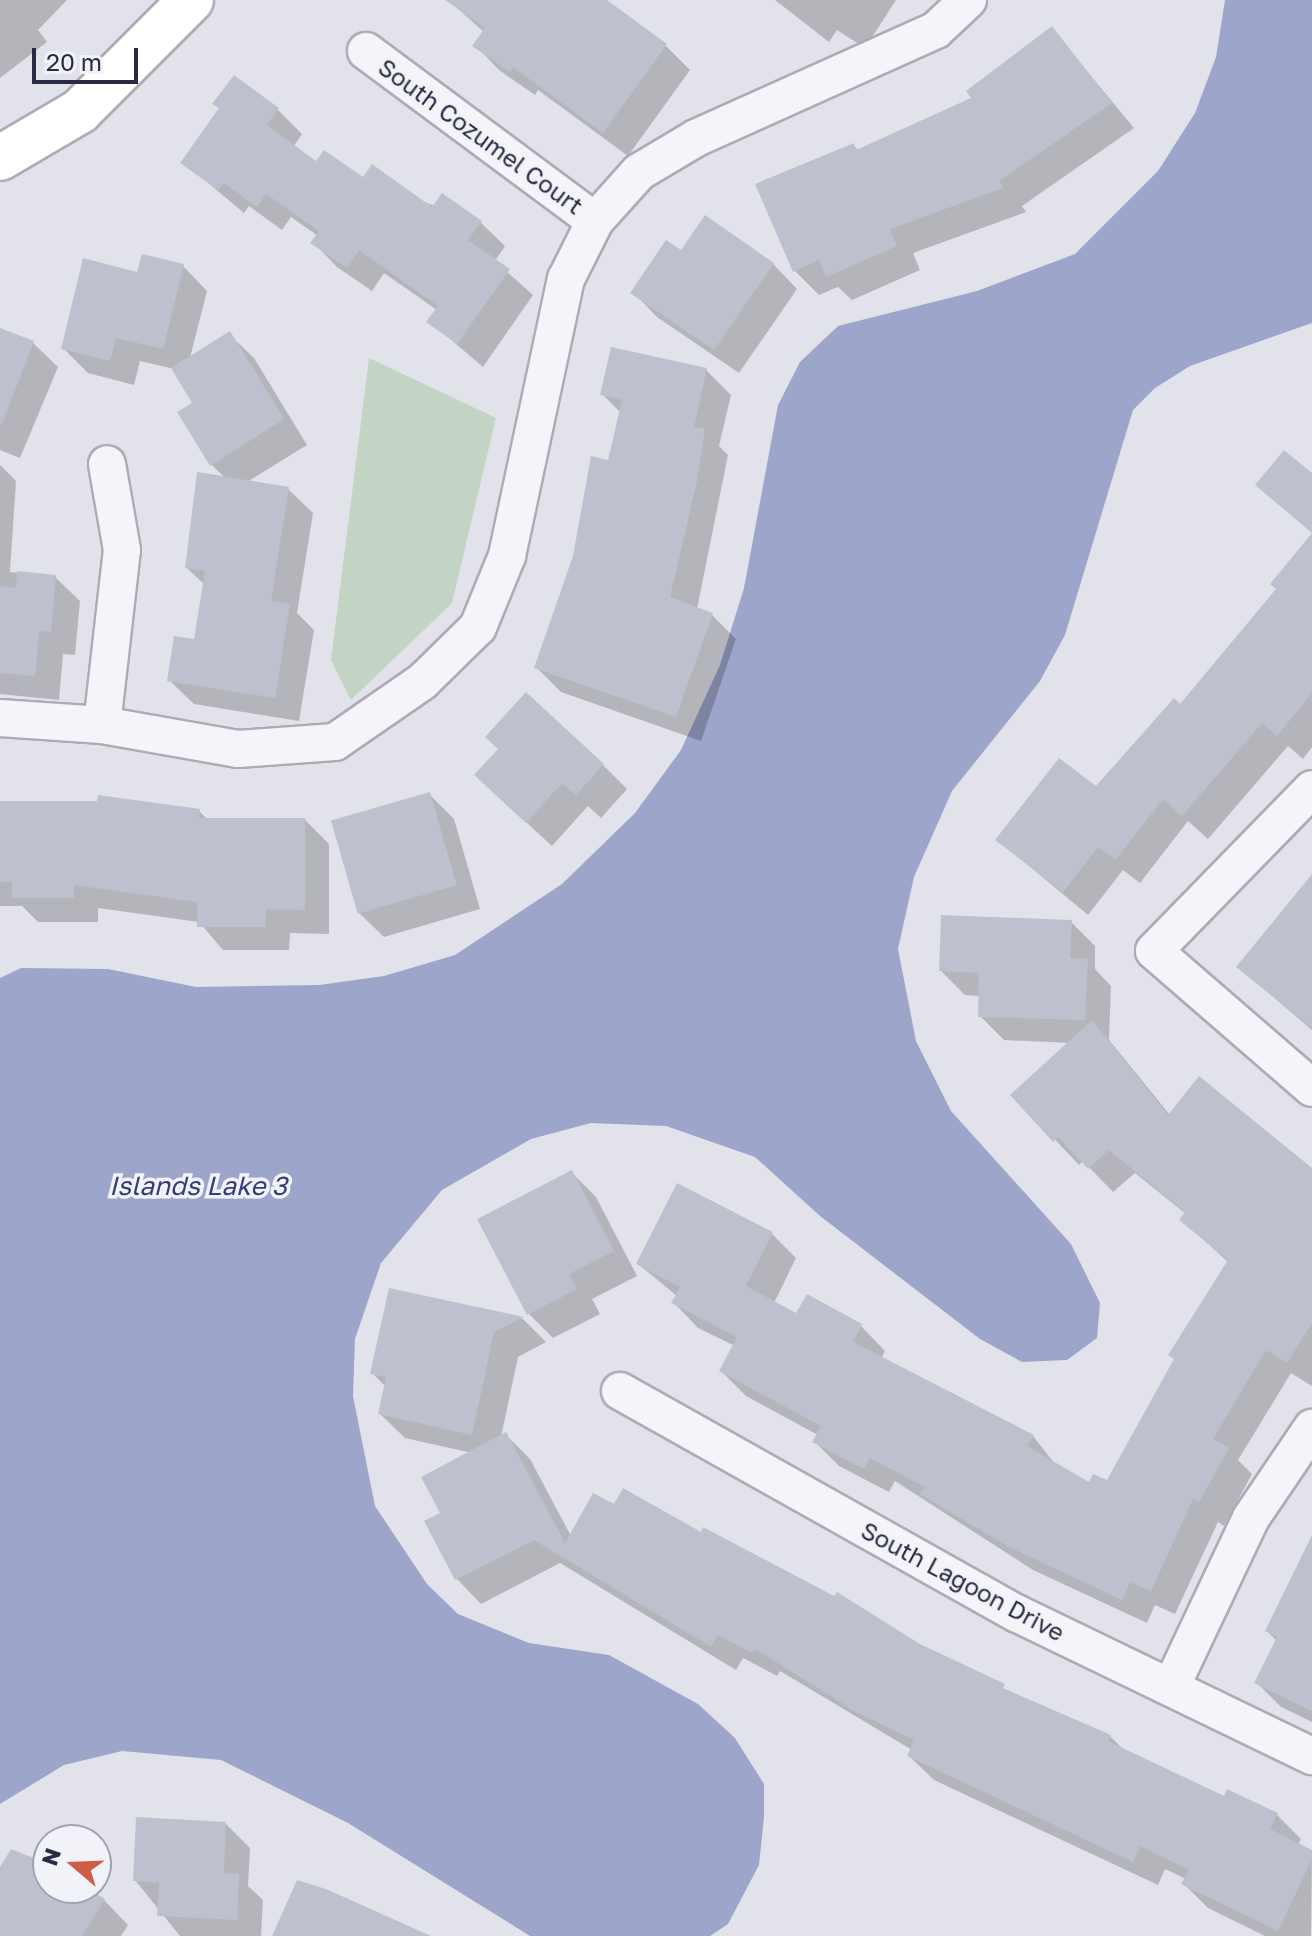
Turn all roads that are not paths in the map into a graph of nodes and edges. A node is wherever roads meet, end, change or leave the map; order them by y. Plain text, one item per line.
1 (191, 0) edge
2 (968, 0) edge
3 (366, 51) dead end
4 (0, 158) edge
5 (595, 221) junction
6 (107, 464) dead end
7 (0, 718) edge
8 (102, 725) junction
9 (1312, 789) edge
10 (1312, 1088) edge
11 (620, 1391) dead end
12 (1312, 1428) edge
13 (1172, 1685) junction
14 (1312, 1756) edge

1 - 4 street
2 - 5 street
3 - 5 street, South Cozumel Court
5 - 8 street
6 - 8 street
7 - 8 street
9 - 10 street
11 - 13 street, South Lagoon Drive
12 - 13 street
13 - 14 street, South Lagoon Drive

